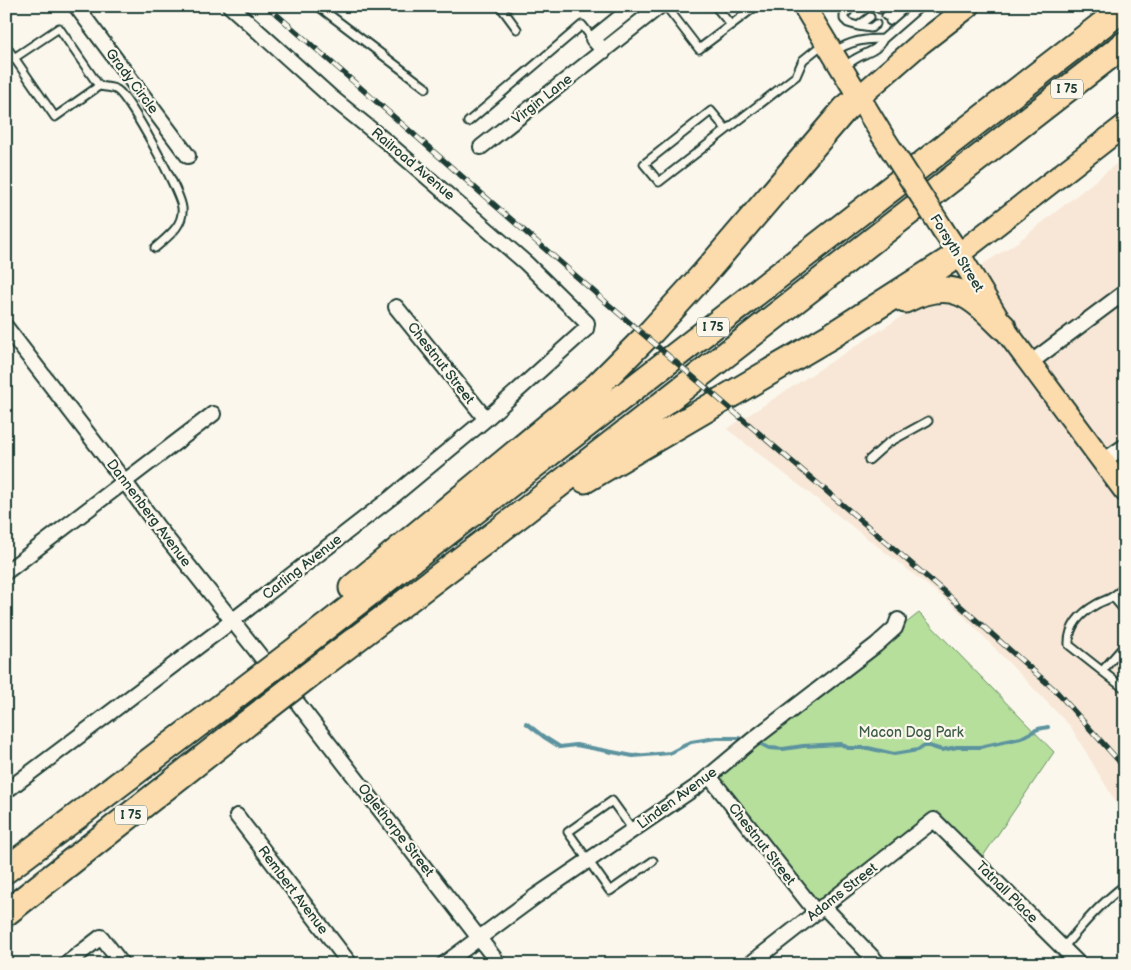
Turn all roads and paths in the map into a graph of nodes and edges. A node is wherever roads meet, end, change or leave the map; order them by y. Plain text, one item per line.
1 (76, 6) edge
2 (230, 6) edge
3 (318, 6) edge
4 (500, 6) edge
5 (634, 6) edge
6 (660, 6) edge
7 (666, 6) edge
8 (715, 6) edge
9 (756, 6) edge
10 (804, 6) edge
11 (897, 6) edge
12 (907, 6) edge
13 (921, 6) edge
14 (968, 6) edge
15 (1125, 7) edge
16 (848, 11) dead end
17 (870, 17) dead end
18 (731, 26) junction
19 (858, 26) junction
20 (875, 27) dead end
21 (517, 29) dead end
22 (593, 39) junction
23 (883, 39) junction
24 (1125, 44) edge
25 (6, 46) edge
26 (604, 51) junction
27 (833, 55) junction
28 (14, 58) junction
29 (98, 86) junction
30 (426, 88) dead end
31 (858, 98) junction
32 (468, 122) dead end
33 (1125, 125) edge
34 (726, 129) junction
35 (481, 147) dead end
36 (188, 156) dead end
37 (155, 248) dead end
38 (959, 254) junction
39 (1122, 299) edge
40 (396, 307) dead end
41 (6, 327) edge
42 (1003, 327) junction
43 (586, 329) joint
44 (831, 336) junction
45 (1030, 363) junction
46 (212, 414) dead end
47 (486, 419) junction
48 (928, 421) dead end
49 (1125, 446) edge
50 (869, 460) dead end
51 (1103, 462) junction
52 (125, 482) junction
53 (1125, 491) edge
54 (521, 514) junction
55 (6, 572) edge
56 (1125, 586) edge
57 (1113, 597) junction
58 (1125, 611) edge
59 (898, 620) dead end
60 (232, 621) junction
61 (327, 626) junction
62 (1125, 645) edge
63 (1102, 671) junction
64 (1125, 683) edge
65 (293, 697) joint
66 (709, 776) junction
67 (6, 791) edge
68 (236, 816) dead end
69 (934, 820) joint
70 (633, 830) junction
71 (588, 861) junction
72 (653, 861) dead end
73 (6, 870) edge
74 (1125, 885) edge
75 (820, 909) junction
76 (6, 914) edge
77 (479, 938) junction
78 (1063, 948) junction
79 (66, 964) edge
80 (122, 964) edge
81 (350, 964) edge
82 (444, 964) edge
83 (499, 964) edge
84 (750, 964) edge
85 (879, 964) edge
86 (1079, 964) edge

1 - 36 street, Grady Circle
2 - 43 street, Railroad Avenue
3 - 30 lane
4 - 21 lane
5 - 22 street
6 - 26 street, Virgin Lane
7 - 18 lane
8 - 18 lane
9 - 18 lane
10 - 27 main road, Forsyth Street
11 - 12 lane
13 - 23 lane
14 - 31 main road
15 - 61 highway, I 75
16 - 19 lane
17 - 19 lane
19 - 20 lane
22 - 26 street
22 - 32 lane
23 - 27 lane
23 - 27 lane
24 - 54 highway, I 75
25 - 28 lane
26 - 35 street, Virgin Lane
27 - 31 main road, Forsyth Street
27 - 34 lane
28 - 29 lane
28 - 29 lane
29 - 37 lane
31 - 38 main road, Forsyth Street, bridge
31 - 61 highway
33 - 38 main road
34 - 34 lane
38 - 42 main road, Forsyth Street
38 - 44 highway
39 - 45 street
40 - 47 street, Chestnut Street
41 - 52 street, Dannenberg Avenue
42 - 44 highway
42 - 45 main road, Forsyth Street
43 - 47 street, Carling Avenue
44 - 54 highway
45 - 51 main road, Forsyth Street
46 - 52 street
47 - 60 street, Carling Avenue
48 - 50 lane
49 - 51 street
51 - 53 main road, Forsyth Street
52 - 55 street
52 - 60 street, Dannenberg Avenue
54 - 76 highway, I 75, bridge
56 - 57 lane
57 - 58 lane
57 - 63 lane
59 - 66 street, Linden Avenue
60 - 65 street, Dannenberg Avenue
60 - 67 street, Carling Avenue
61 - 73 highway, I 75, bridge
62 - 63 lane
63 - 64 lane
65 - 77 street, Oglethorpe Street
66 - 70 street, Linden Avenue
66 - 75 street, Chestnut Street
68 - 81 street, Rembert Avenue
69 - 75 street, Adams Street
69 - 78 street, Tatnall Place
70 - 71 street, Linden Avenue
70 - 71 lane
71 - 72 lane
71 - 77 street, Linden Avenue
74 - 78 lane
75 - 84 street, Adams Street
75 - 85 street, Chestnut Street
77 - 82 street, Linden Avenue
77 - 83 street, Oglethorpe Street
78 - 86 street, Tatnall Place
79 - 80 street

